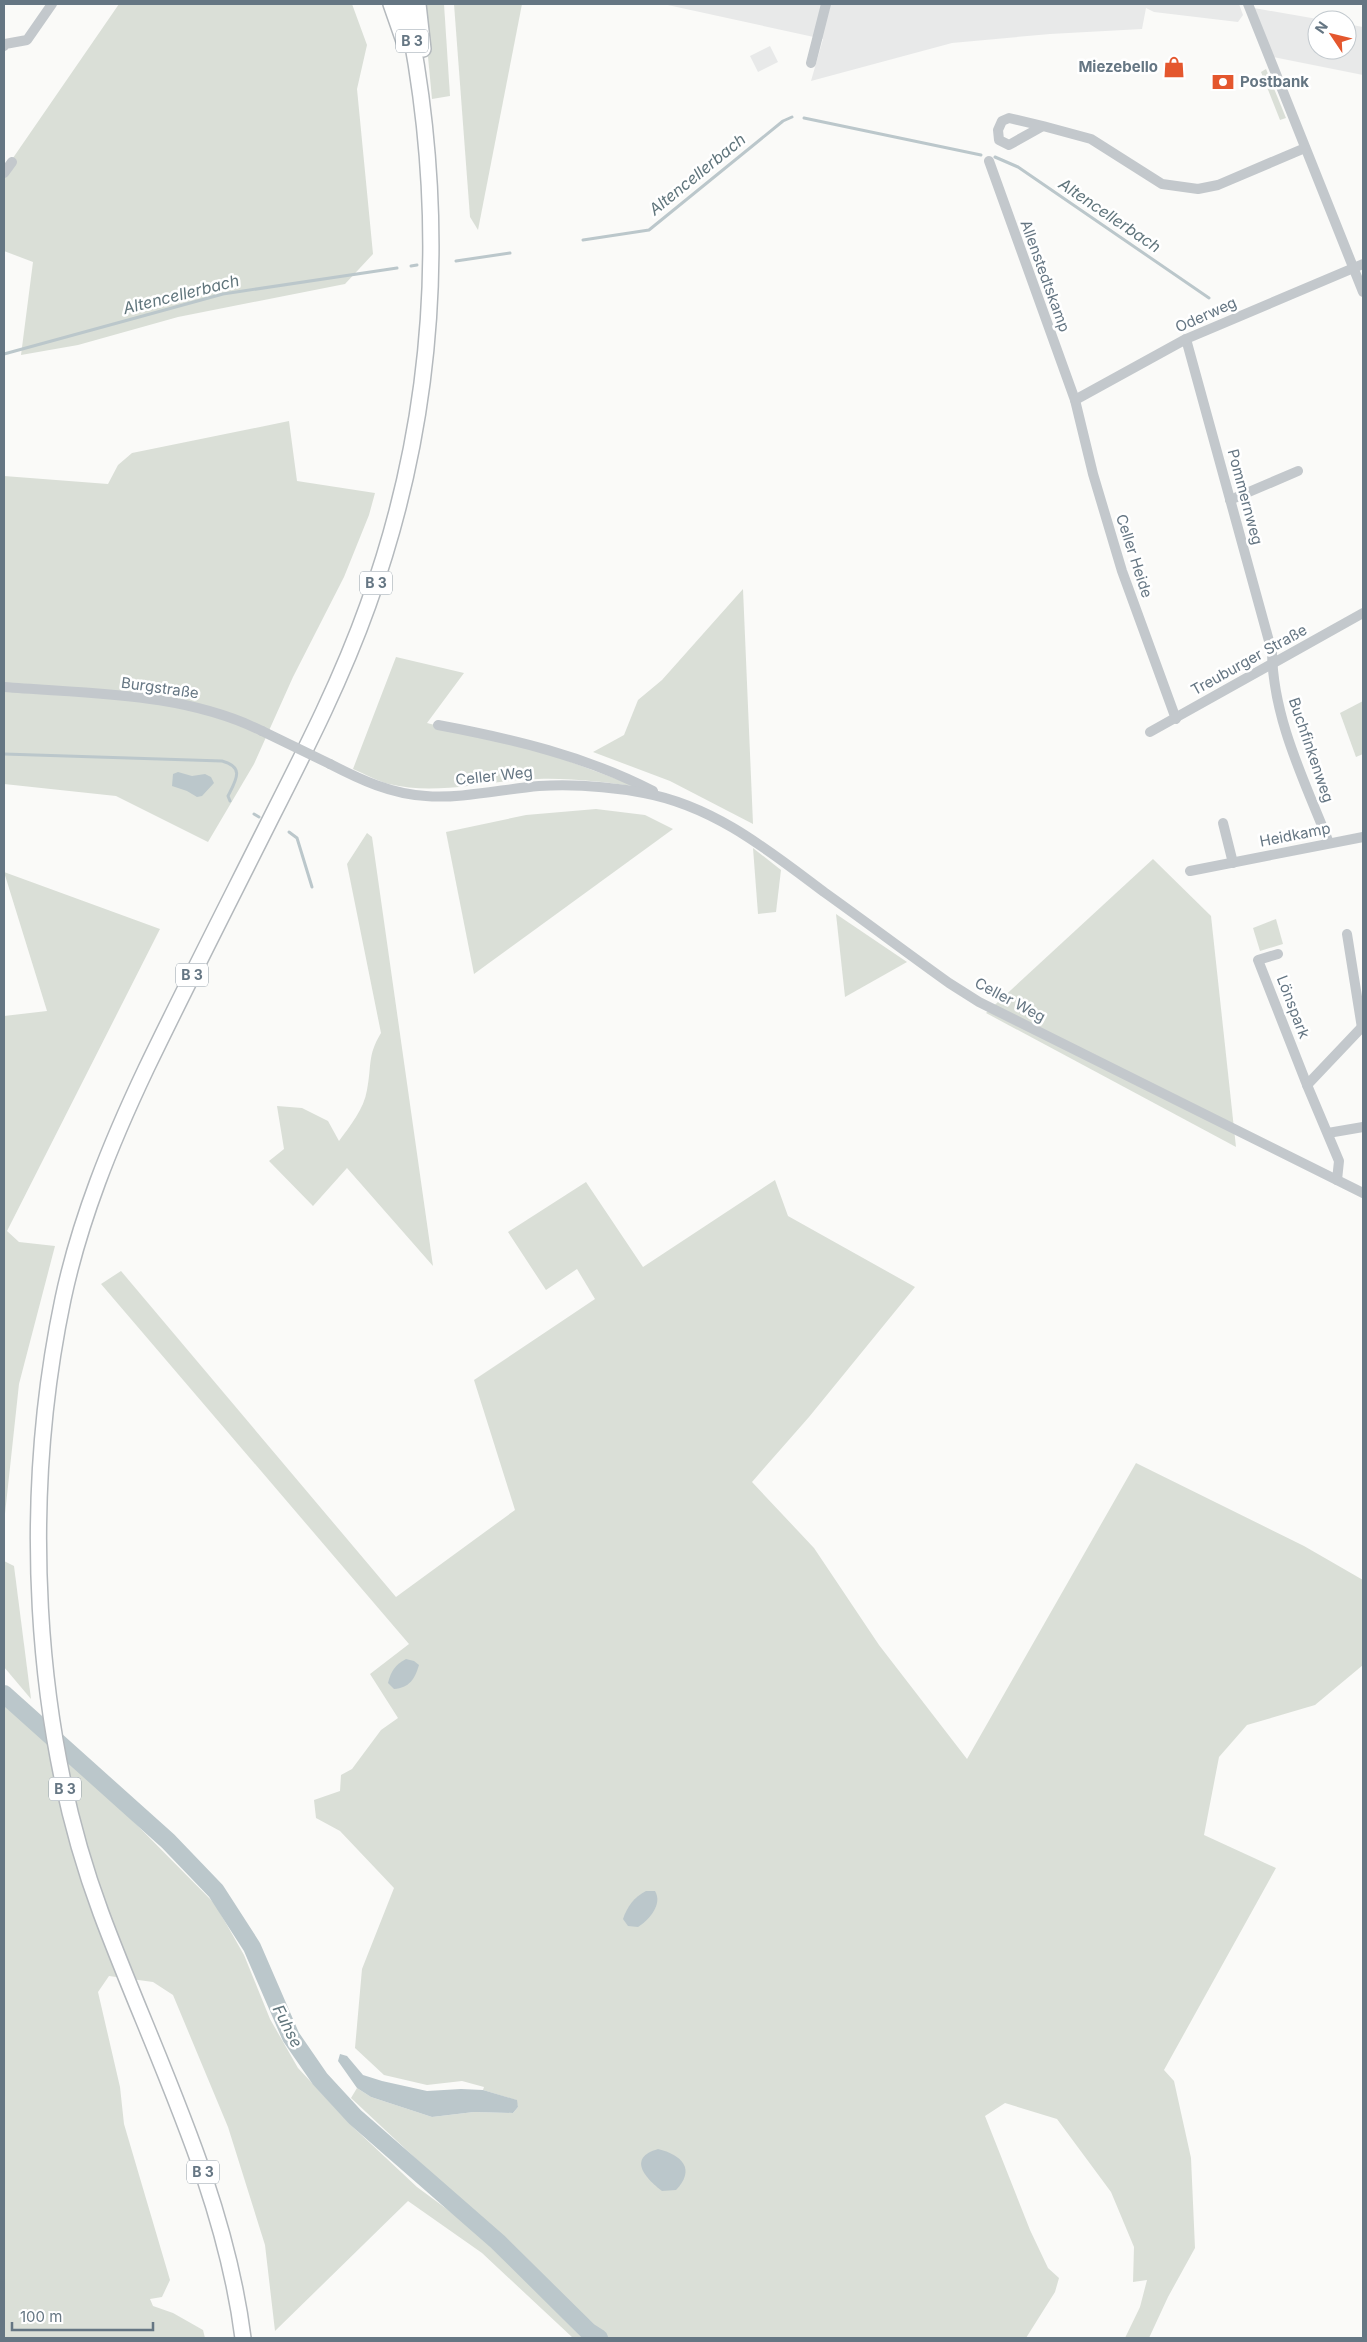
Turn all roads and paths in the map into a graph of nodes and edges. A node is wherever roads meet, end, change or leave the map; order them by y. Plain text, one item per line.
1 (52, 4) edge
2 (391, 4) edge
3 (405, 4) edge
4 (418, 4) edge
5 (826, 4) edge
6 (1248, 4) edge
7 (4, 46) edge
8 (812, 63) dead end
9 (418, 78) junction
10 (424, 124) junction
11 (1043, 126) dead end
12 (1305, 148) junction
13 (12, 162) dead end
14 (989, 162) dead end
15 (4, 173) edge
16 (1358, 265) edge
17 (1363, 292) edge
18 (1186, 339) junction
19 (1075, 400) junction
20 (1298, 471) dead end
21 (1230, 500) junction
22 (1363, 613) edge
23 (1272, 664) junction
24 (4, 687) edge
25 (1176, 719) junction
26 (438, 725) dead end
27 (1150, 732) dead end
28 (330, 764) joint
29 (665, 798) junction
30 (1223, 823) dead end
31 (1363, 836) edge
32 (1329, 843) junction
33 (1233, 863) junction
34 (1190, 872) dead end
35 (1347, 934) dead end
36 (1278, 954) dead end
37 (1362, 1027) edge
38 (1307, 1085) junction
39 (1363, 1127) edge
40 (1328, 1133) junction
41 (1337, 1180) junction
42 (1363, 1193) edge
43 (243, 2338) edge

1 - 7 street
2 - 9 highway
3 - 9 highway, B 3
4 - 10 highway
5 - 8 street
6 - 12 street
9 - 10 highway, B 3
10 - 43 highway, B 3
11 - 12 street
12 - 16 street
13 - 15 street
14 - 19 street, Allenstedtskamp
16 - 17 street
16 - 18 street, Oderweg
18 - 19 street, Oderweg
18 - 21 street, Pommernweg
19 - 25 street, Celler Heide
20 - 21 street
21 - 23 street, Pommernweg
22 - 23 street, Treuburger Straße
23 - 25 street, Treuburger Straße
23 - 32 street, Buchfinkenweg
24 - 28 street, Burgstraße, bridge
25 - 27 street, Treuburger Straße
26 - 29 street, Celler Weg
28 - 29 street, Celler Weg
29 - 41 street, Celler Weg
30 - 33 street
31 - 32 street, Heidkamp
32 - 33 street, Heidkamp
33 - 34 street, Heidkamp
35 - 37 street
36 - 38 street, Lönspark
37 - 38 street
38 - 40 street, Lönspark
39 - 40 street
40 - 41 street, Lönspark
41 - 42 street, Celler Weg

